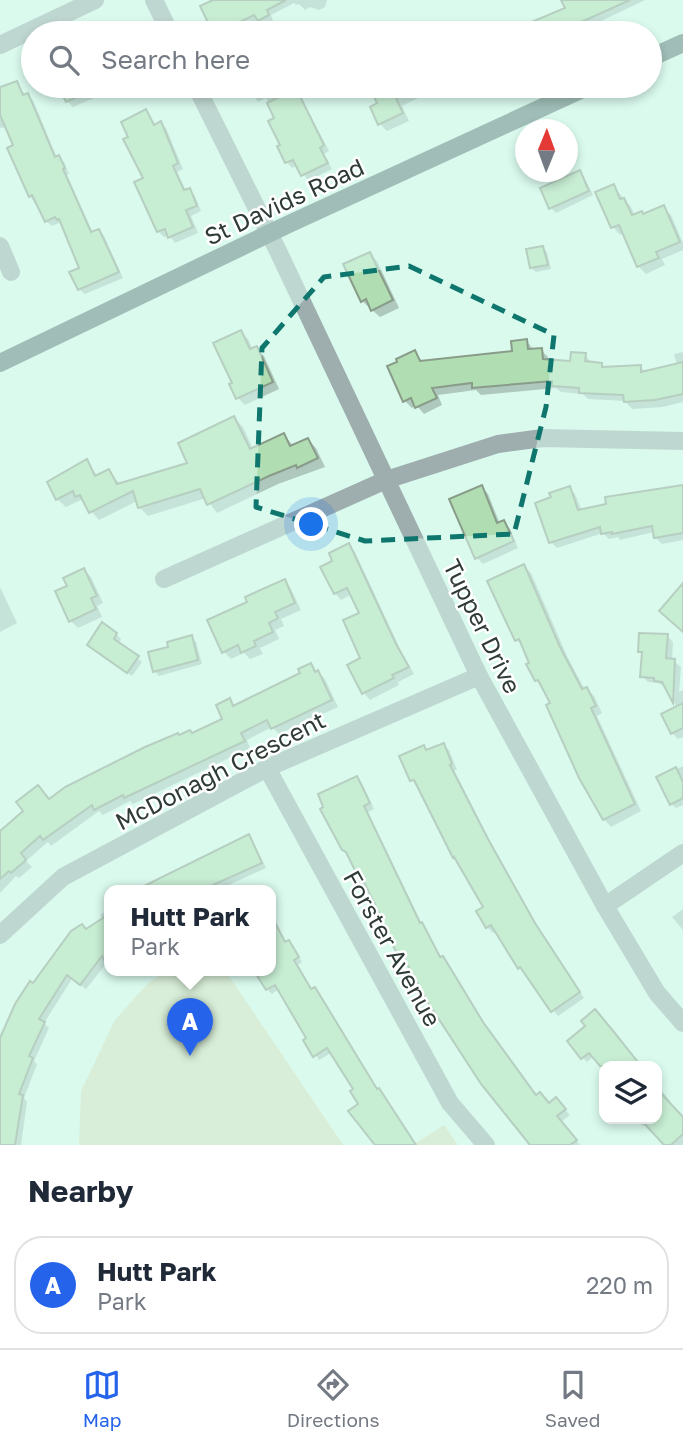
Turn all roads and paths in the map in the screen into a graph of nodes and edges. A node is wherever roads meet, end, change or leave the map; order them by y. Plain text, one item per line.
1 (95, 0) edge
2 (154, 0) edge
3 (51, 21) edge
4 (164, 21) edge
5 (21, 35) edge
6 (683, 43) edge
7 (0, 45) edge
8 (662, 53) edge
9 (201, 98) edge
10 (563, 98) edge
11 (269, 234) junction
12 (0, 246) edge
13 (11, 272) dead end
14 (0, 363) edge
15 (683, 441) edge
16 (386, 480) junction
17 (164, 579) dead end
18 (479, 676) junction
19 (267, 768) junction
20 (683, 853) edge
21 (605, 906) junction
22 (0, 935) edge
23 (683, 1023) edge
24 (486, 1145) edge

1 - 3 street
2 - 4 street
5 - 7 street
6 - 8 main road
9 - 11 street, Tupper Drive
10 - 11 main road, St Davids Road
11 - 14 main road, St Davids Road
11 - 16 street, Tupper Drive
12 - 13 street
15 - 16 street
16 - 17 street
16 - 18 street, Tupper Drive
18 - 19 street, McDonagh Crescent
18 - 21 street, Tupper Drive
19 - 22 street, McDonagh Crescent
19 - 24 street, Forster Avenue
20 - 21 street
21 - 23 street, Tupper Drive

